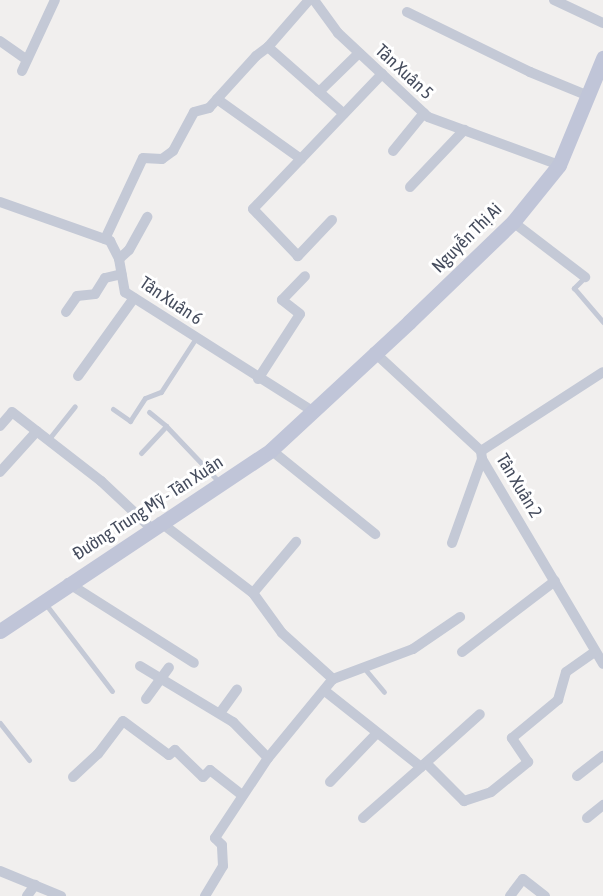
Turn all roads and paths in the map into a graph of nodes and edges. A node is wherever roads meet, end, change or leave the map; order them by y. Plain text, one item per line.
1 (55, 0) edge
2 (309, 0) edge
3 (314, 0) edge
4 (554, 0) edge
5 (407, 12) dead end
6 (603, 23) edge
7 (0, 41) edge
8 (268, 47) junction
9 (359, 53) junction
10 (603, 58) edge
11 (26, 59) junction
12 (22, 71) dead end
13 (382, 74) junction
14 (599, 80) edge
15 (319, 92) junction
16 (586, 95) junction
17 (217, 99) junction
18 (424, 113) junction
19 (344, 114) junction
20 (464, 130) junction
21 (393, 151) dead end
22 (301, 159) junction
23 (559, 165) junction
24 (410, 187) dead end
25 (0, 202) edge
26 (147, 217) dead end
27 (332, 220) dead end
28 (513, 222) junction
29 (105, 239) junction
30 (119, 259) junction
31 (122, 274) junction
32 (305, 276) dead end
33 (585, 277) joint
34 (135, 298) junction
35 (66, 312) dead end
36 (603, 322) edge
37 (196, 338) junction
38 (374, 352) junction
39 (603, 372) edge
40 (78, 376) dead end
41 (258, 379) junction
42 (75, 406) dead end
43 (113, 409) dead end
44 (311, 410) junction
45 (149, 412) dead end
46 (0, 426) edge
47 (166, 426) junction
48 (37, 431) junction
49 (48, 441) junction
50 (271, 450) junction
51 (141, 453) dead end
52 (482, 455) junction
53 (0, 472) edge
54 (220, 483) junction
55 (155, 525) junction
56 (375, 534) dead end
57 (296, 542) dead end
58 (452, 543) dead end
59 (555, 581) junction
60 (68, 583) junction
61 (253, 593) junction
62 (43, 601) junction
63 (460, 617) dead end
64 (0, 631) edge
65 (462, 652) dead end
66 (595, 652) junction
67 (194, 663) dead end
68 (603, 664) edge
69 (140, 666) dead end
70 (169, 667) dead end
71 (364, 668) junction
72 (333, 679) junction
73 (160, 680) junction
74 (237, 690) dead end
75 (112, 691) dead end
76 (325, 691) junction
77 (384, 692) dead end
78 (146, 699) dead end
79 (220, 713) junction
80 (480, 714) dead end
81 (0, 723) edge
82 (376, 734) junction
83 (603, 756) edge
84 (268, 758) junction
85 (29, 760) dead end
86 (423, 765) junction
87 (577, 776) dead end
88 (73, 777) dead end
89 (330, 782) dead end
90 (242, 795) junction
91 (603, 805) edge
92 (363, 818) dead end
93 (587, 818) dead end
94 (0, 871) edge
95 (35, 885) junction
96 (27, 896) edge
97 (61, 896) edge
98 (205, 896) edge
99 (510, 896) edge
100 (545, 896) edge

1 - 11 street
2 - 8 street
3 - 9 street, Tân Xuân 5
4 - 6 street
5 - 16 street
7 - 11 street
8 - 15 street
8 - 17 street
9 - 13 street, Tân Xuân 5
9 - 15 street
10 - 14 street, Nguyễn Thị Ai
11 - 12 street
13 - 18 street, Tân Xuân 5
13 - 19 street
14 - 16 street, Nguyễn Thị Ai
15 - 19 street
16 - 23 street, Nguyễn Thị Ai
17 - 22 street
17 - 29 street
18 - 20 street, Tân Xuân 5
18 - 21 street
19 - 22 street
20 - 23 street, Tân Xuân 5
20 - 24 street
22 - 27 street
23 - 28 street, Nguyễn Thị Ai
25 - 29 street
26 - 30 street
28 - 33 street
28 - 38 street, Nguyễn Thị Ai
29 - 30 street, Tân Xuân 6
30 - 31 street, Tân Xuân 6
31 - 34 street, Tân Xuân 6
31 - 35 street
32 - 41 street
33 - 36 lane
34 - 37 street, Tân Xuân 6
34 - 40 street
37 - 41 street, Tân Xuân 6
37 - 43 lane
38 - 44 street, Nguyễn Thị Ai
38 - 52 street, Tân Xuân 2
39 - 52 street
41 - 44 street, Tân Xuân 6
42 - 49 lane
44 - 50 street, Đường Trung Mỹ - Tân Xuân
45 - 47 lane
46 - 48 street
47 - 51 lane
47 - 54 lane
48 - 49 street
48 - 53 street
49 - 55 street
50 - 54 street, Đường Trung Mỹ - Tân Xuân
50 - 56 street
52 - 58 street
52 - 59 street, Tân Xuân 2
54 - 55 street, Đường Trung Mỹ - Tân Xuân
55 - 60 street, Đường Trung Mỹ - Tân Xuân
55 - 61 street
57 - 61 street
59 - 65 street
59 - 66 street, Tân Xuân 2
60 - 62 street, Đường Trung Mỹ - Tân Xuân
60 - 67 street
61 - 72 street
62 - 64 street, Đường Trung Mỹ - Tân Xuân
62 - 75 lane
63 - 71 street
66 - 68 street, Tân Xuân 2
66 - 86 street
69 - 73 street
70 - 73 street
71 - 72 street
71 - 77 lane
72 - 76 street
73 - 78 street
73 - 79 street
74 - 79 street
76 - 82 street
76 - 84 street
79 - 84 street
80 - 86 street
81 - 85 lane
82 - 86 street
82 - 89 street
83 - 87 street
84 - 90 street
86 - 92 street
88 - 90 street
90 - 98 street
91 - 93 street
94 - 95 street
95 - 96 street
95 - 97 street
99 - 100 street

